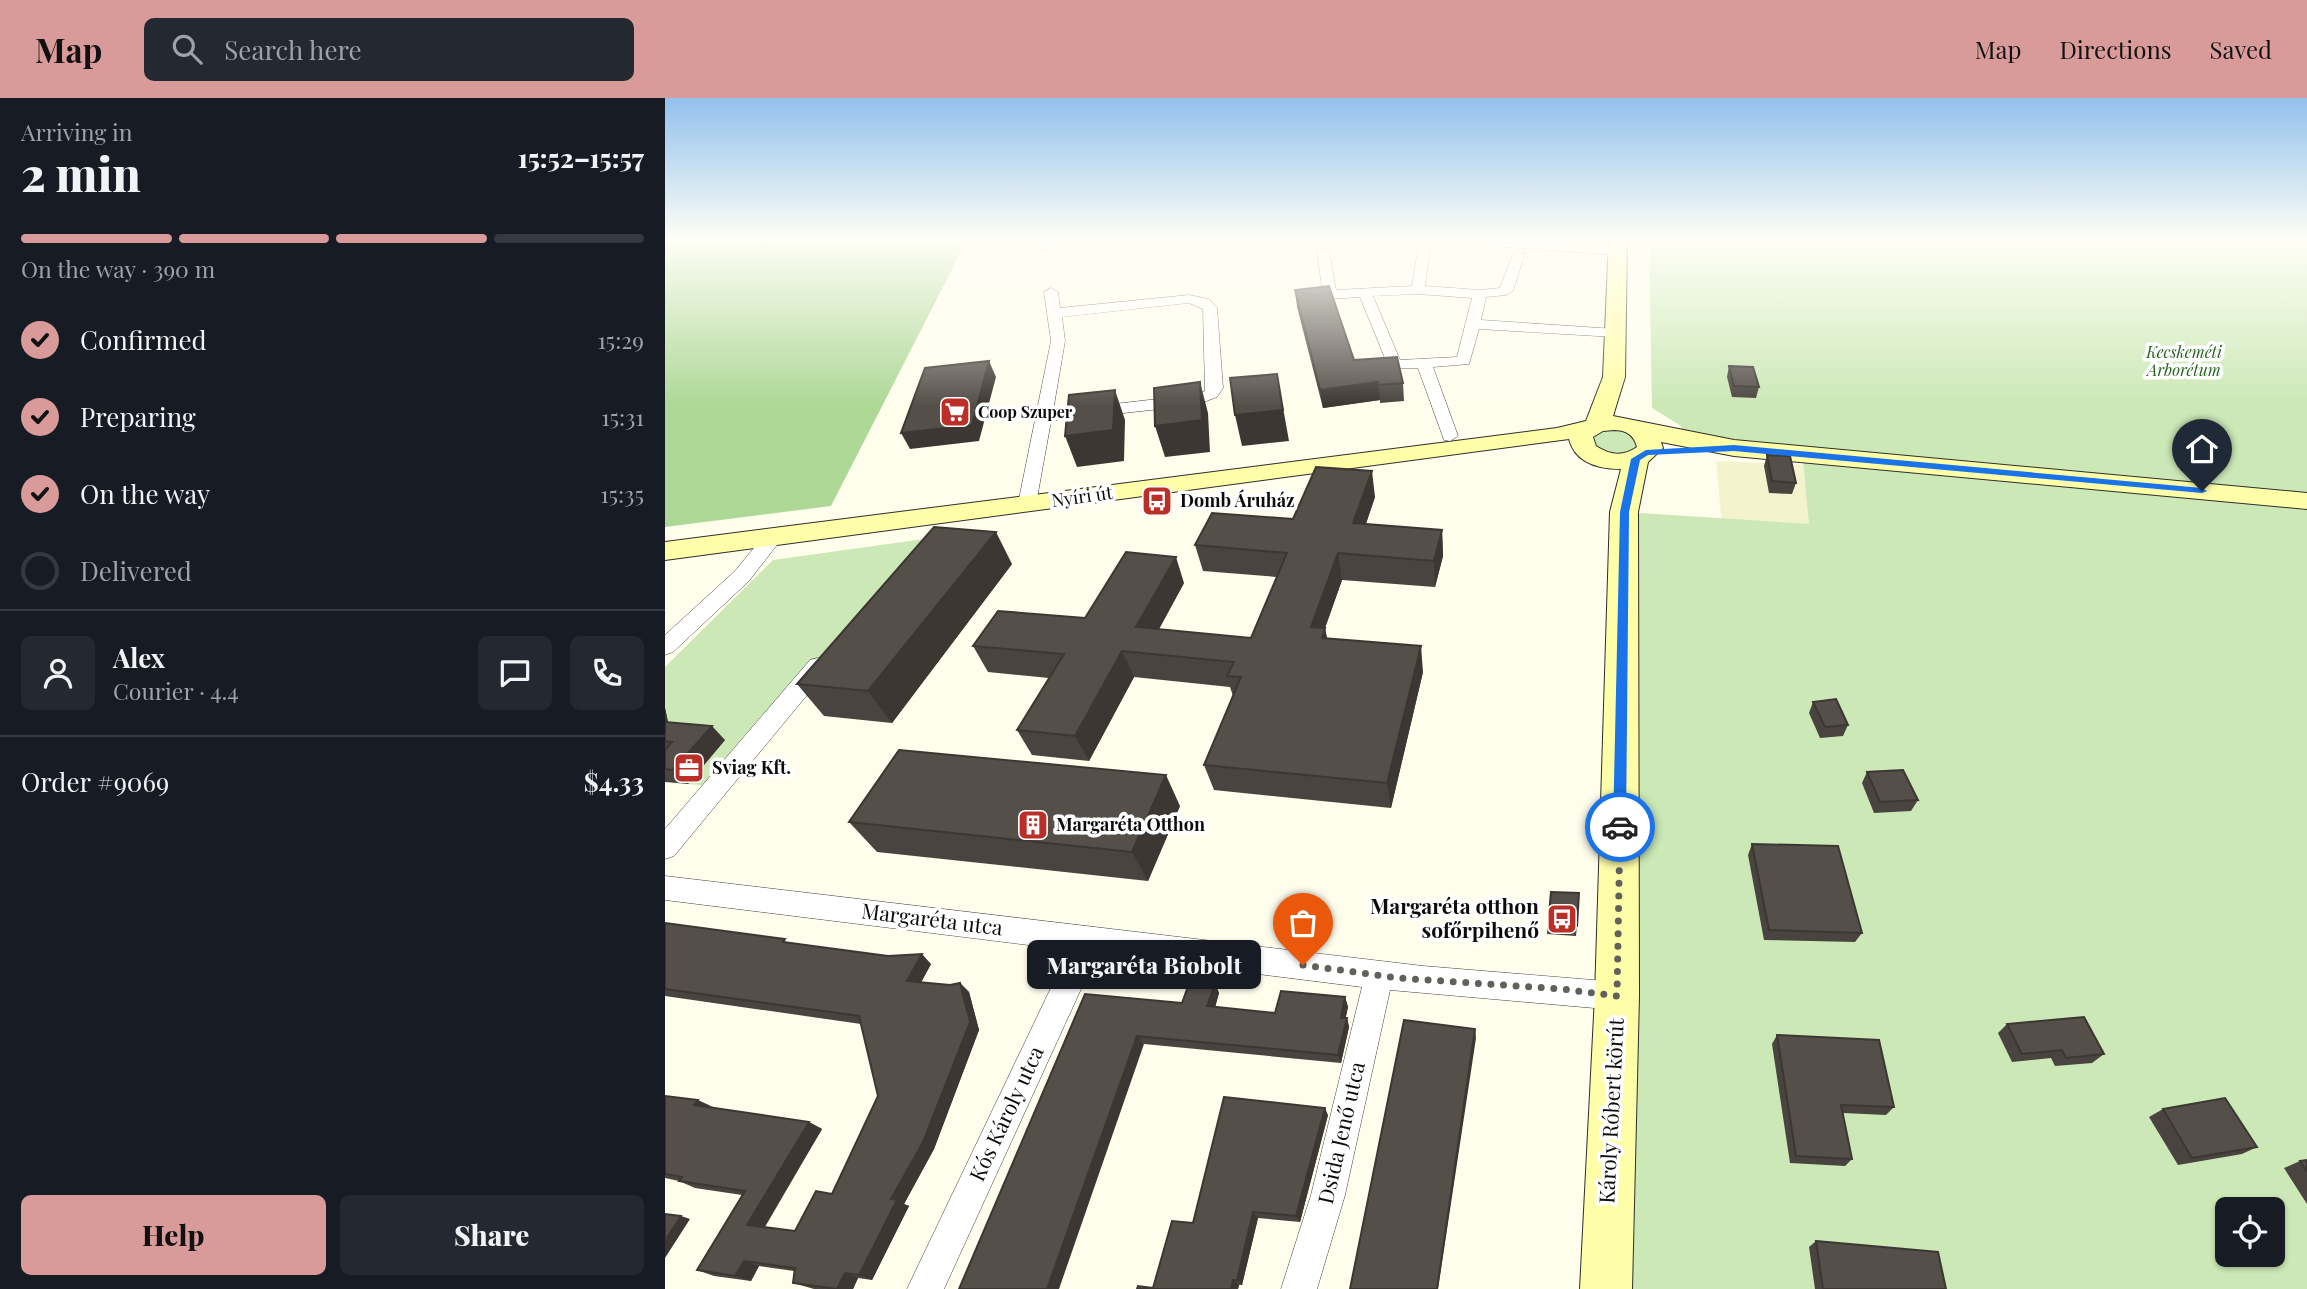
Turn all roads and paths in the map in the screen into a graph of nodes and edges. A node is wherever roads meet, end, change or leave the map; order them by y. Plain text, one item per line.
1 (1052, 296) edge
2 (1366, 296) edge
3 (1480, 296) edge
4 (1616, 296) edge
5 (1056, 313) junction
6 (1473, 324) junction
7 (1615, 333) junction
8 (1424, 363) junction
9 (1614, 377) junction
10 (1043, 417) junction
11 (1451, 436) dead end
12 (1594, 440) junction
13 (1638, 442) junction
14 (2307, 501) edge
15 (1027, 504) junction
16 (1624, 512) junction
17 (773, 537) junction
18 (665, 551) edge
19 (837, 644) edge
20 (665, 647) edge
21 (665, 848) edge
22 (665, 888) edge
23 (1089, 939) junction
24 (1379, 975) junction
25 (1617, 996) junction
26 (925, 1289) edge
27 (1299, 1289) edge
28 (1606, 1289) edge

1 - 5 street
2 - 8 street
3 - 6 street
4 - 7 street
5 - 10 street
5 - 10 street
6 - 7 street
6 - 8 street
7 - 9 street
8 - 11 street
9 - 12 street
9 - 13 street
10 - 15 street
12 - 13 street
12 - 13 street
12 - 15 street, Nyíri út
12 - 16 street, Károly Róbert körút
13 - 14 street
13 - 16 street, Károly Róbert körút
15 - 17 street, Nyíri út
16 - 25 street, Károly Róbert körút
17 - 18 street, Nyíri út
17 - 20 street
19 - 21 street
22 - 23 street, Margaréta utca
23 - 24 street, Margaréta utca
23 - 26 street, Kós Károly utca
24 - 25 street, Margaréta utca
24 - 27 street, Dsida Jenő utca
25 - 28 street, Károly Róbert körút

